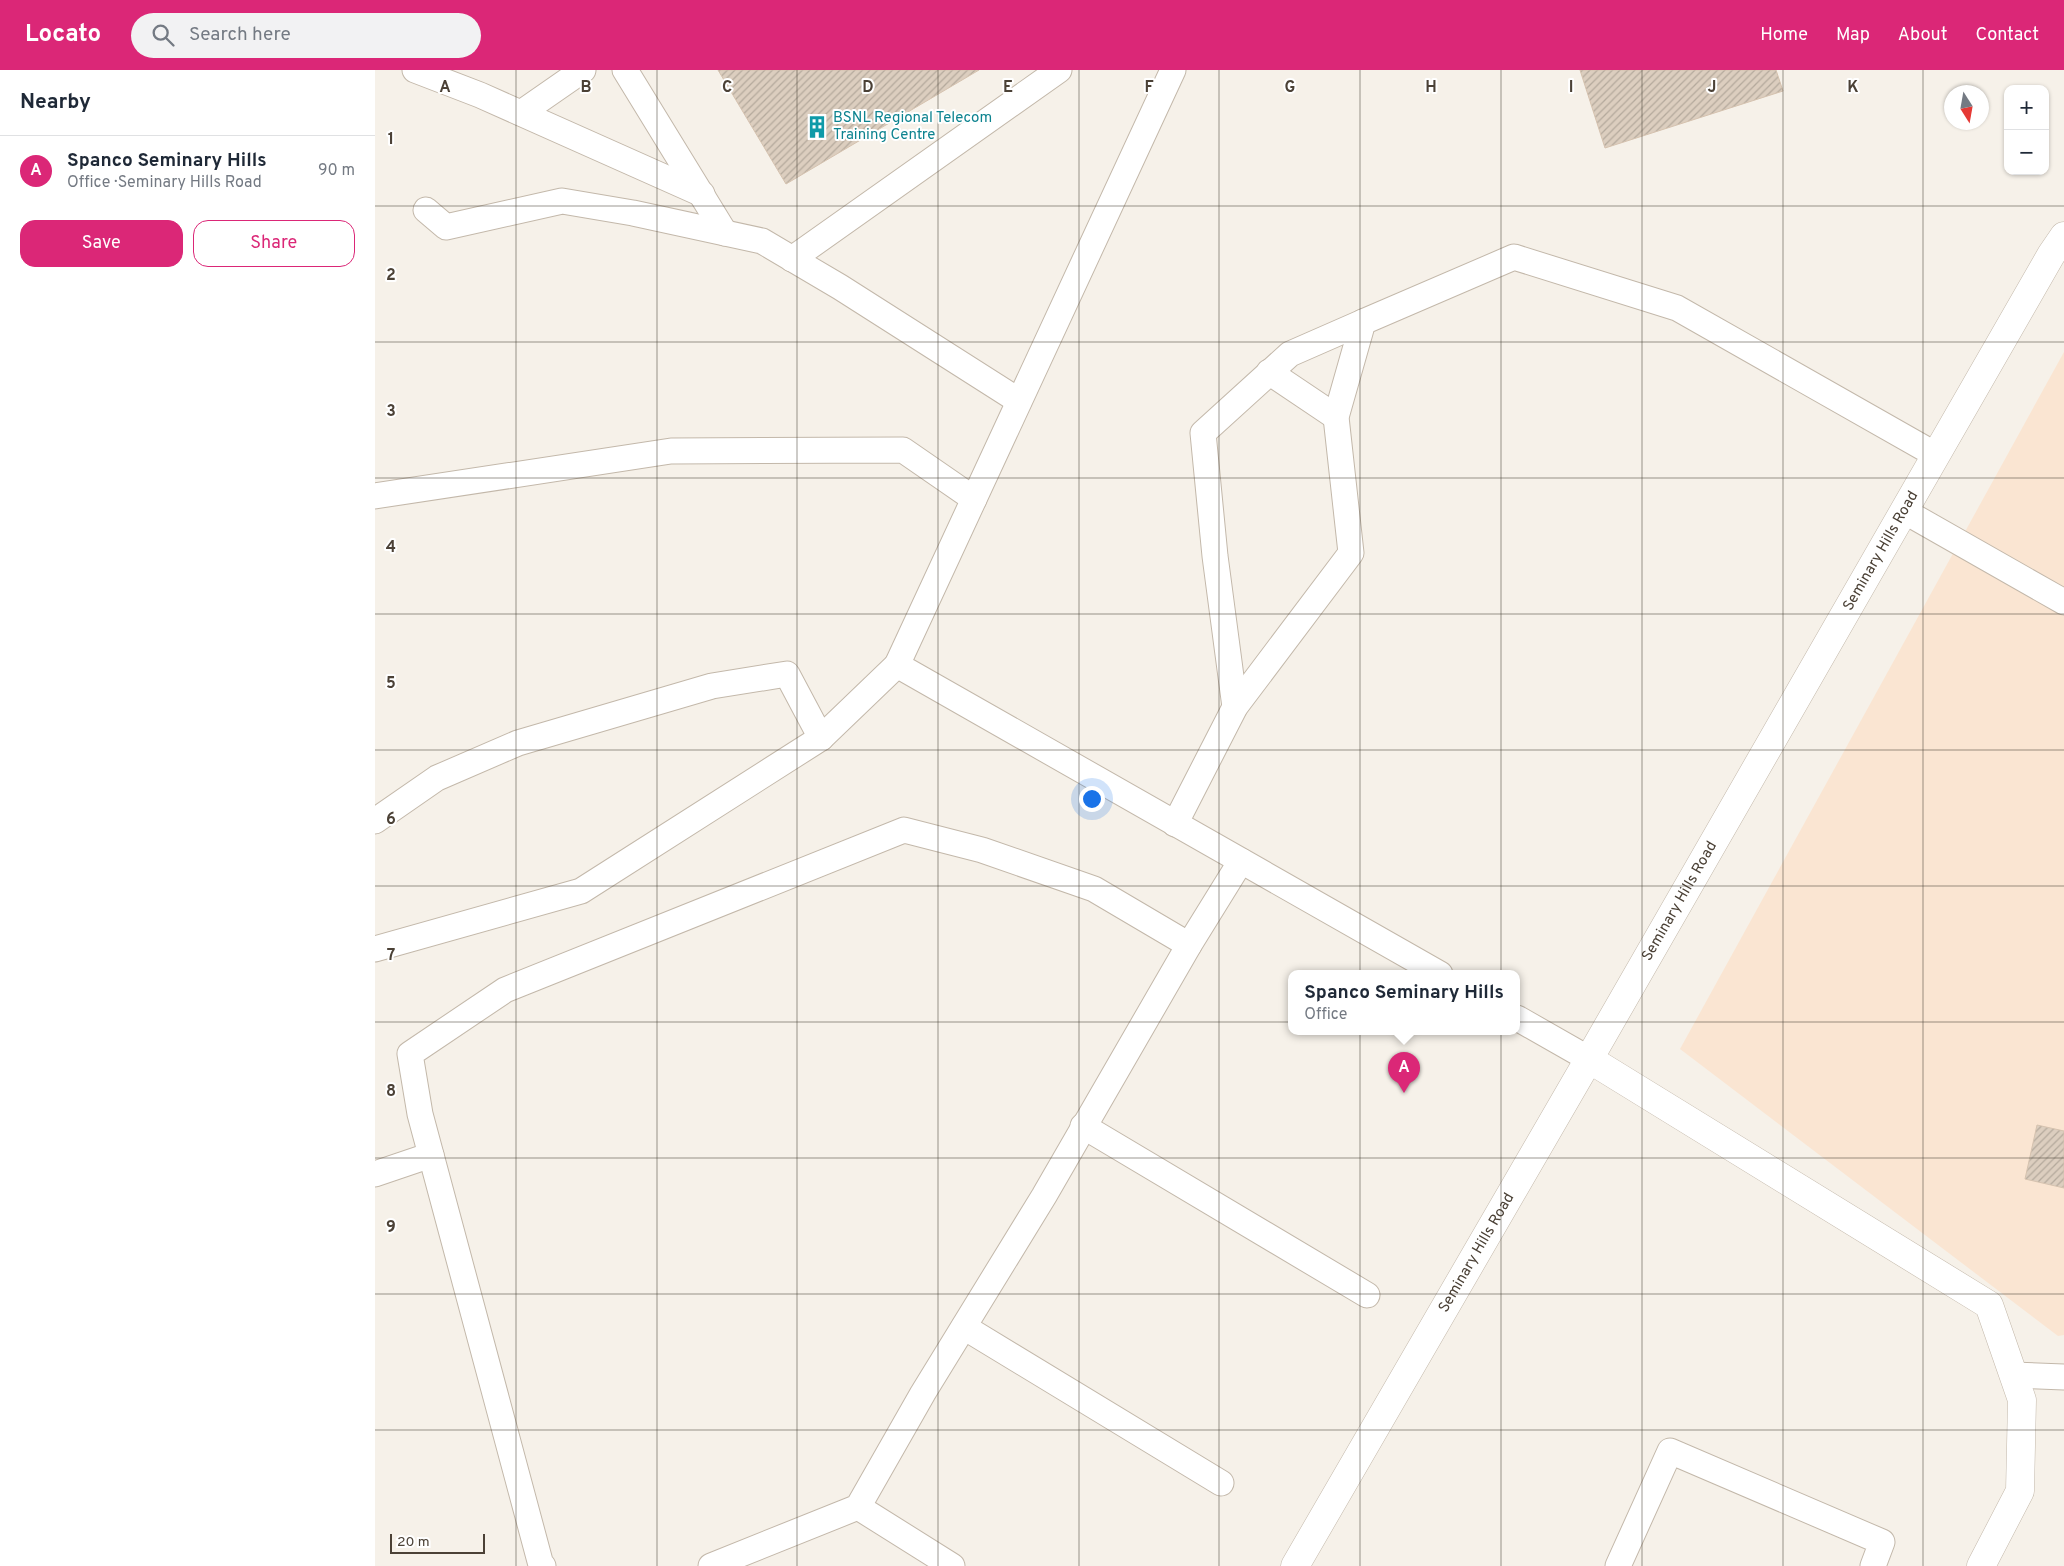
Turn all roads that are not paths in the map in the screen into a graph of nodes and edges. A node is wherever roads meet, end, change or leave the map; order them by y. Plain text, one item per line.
1 (415, 70) edge
2 (583, 70) edge
3 (625, 70) edge
4 (1059, 70) edge
5 (1173, 70) edge
6 (521, 113) junction
7 (702, 194) junction
8 (426, 210) dead end
9 (725, 233) junction
10 (2064, 236) edge
11 (791, 258) junction
12 (1363, 322) junction
13 (1269, 372) junction
14 (1019, 401) junction
15 (1336, 417) junction
16 (1936, 454) junction
17 (375, 496) edge
18 (974, 499) junction
19 (1904, 511) junction
20 (2064, 602) edge
21 (897, 665) junction
22 (1235, 707) junction
23 (821, 738) junction
24 (375, 821) edge
25 (1175, 824) junction
26 (1241, 861) junction
27 (1189, 945) junction
28 (375, 949) edge
29 (1433, 970) edge
30 (1520, 1020) edge
31 (1589, 1059) junction
32 (1083, 1126) junction
33 (431, 1156) junction
34 (375, 1174) edge
35 (1367, 1295) dead end
36 (964, 1327) junction
37 (2013, 1375) junction
38 (2064, 1376) edge
39 (1221, 1484) dead end
40 (858, 1507) junction
41 (543, 1566) edge
42 (711, 1566) edge
43 (952, 1566) edge
44 (1295, 1566) edge
45 (1619, 1566) edge
46 (1873, 1566) edge
47 (1981, 1566) edge

1 - 6 street
2 - 6 street
3 - 7 street
4 - 11 street
5 - 14 street
6 - 7 street
7 - 9 street
8 - 9 street
9 - 11 street
10 - 16 street, Seminary Hills Road
11 - 14 street
12 - 13 street
12 - 15 street
12 - 16 street
13 - 15 street
13 - 22 street
14 - 18 street
15 - 22 street
16 - 19 street, Seminary Hills Road
17 - 18 street
18 - 21 street
19 - 20 street
19 - 31 street, Seminary Hills Road
21 - 23 street
21 - 25 street
22 - 25 street
23 - 24 street
23 - 28 street
25 - 26 street
26 - 27 street
26 - 29 street
27 - 32 street
27 - 33 street
30 - 31 street
31 - 37 street
31 - 44 street, Seminary Hills Road
32 - 35 street
32 - 36 street
33 - 34 street
33 - 41 street
36 - 39 street
36 - 40 street
37 - 38 street
37 - 47 street
40 - 42 street
40 - 43 street
45 - 46 street

